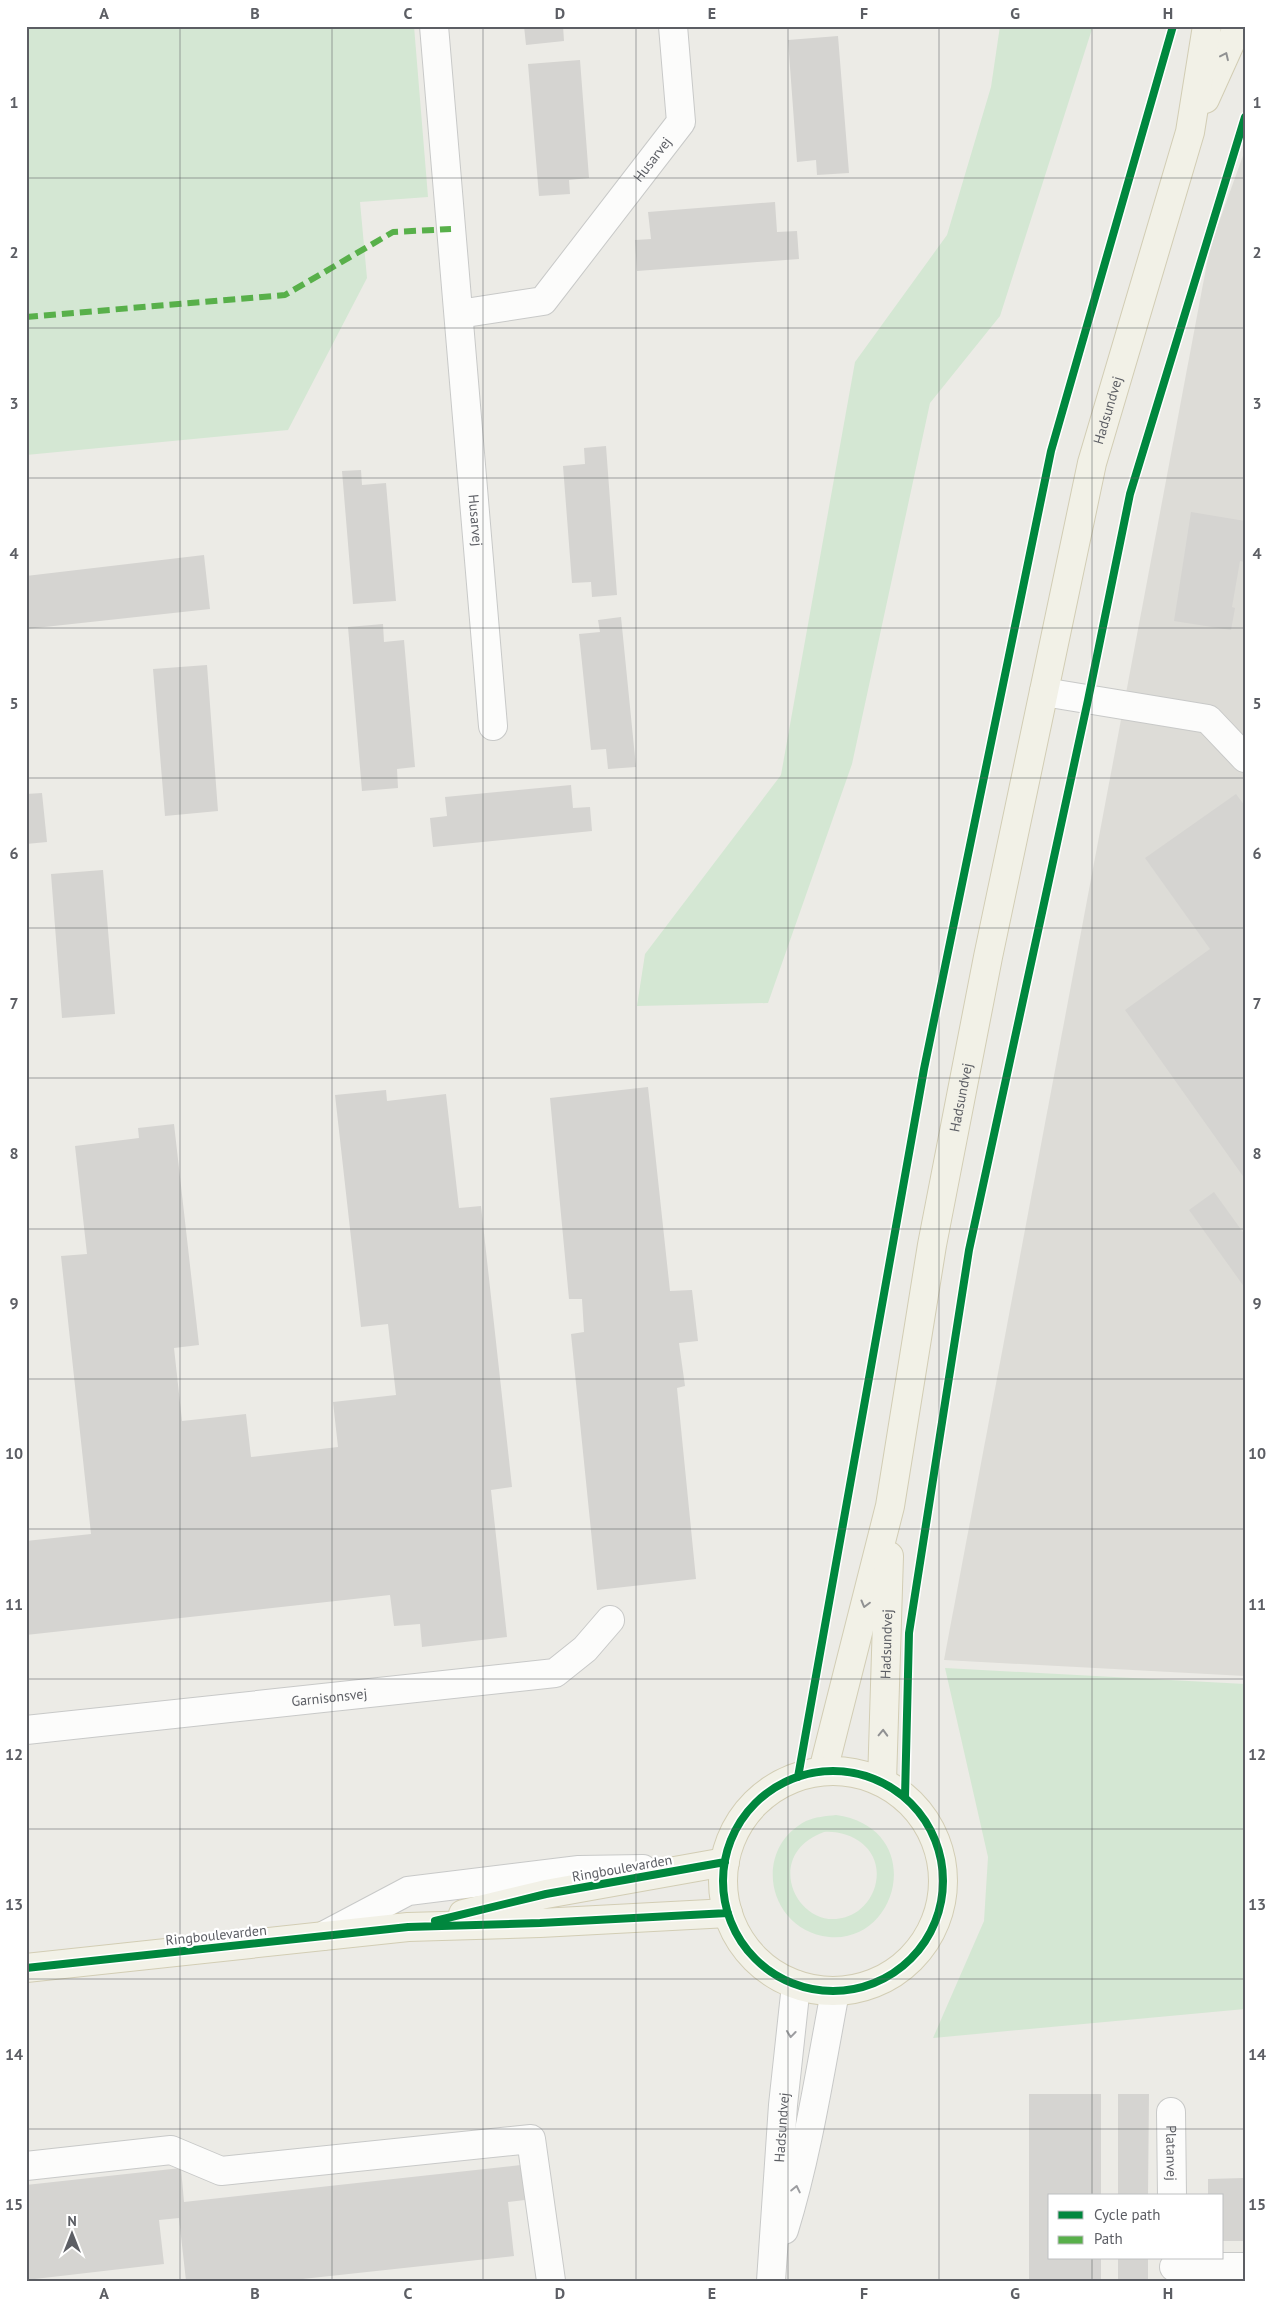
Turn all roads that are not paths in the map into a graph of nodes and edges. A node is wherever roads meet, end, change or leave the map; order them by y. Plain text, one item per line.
1 (434, 26) edge
2 (672, 26) edge
3 (1207, 26) edge
4 (1238, 26) edge
5 (1190, 132) junction
6 (458, 314) junction
7 (1044, 692) junction
8 (493, 726) dead end
9 (1245, 758) edge
10 (890, 1506) junction
11 (610, 1620) dead end
12 (26, 1730) edge
13 (823, 1771) junction
14 (882, 1782) junction
15 (725, 1862) junction
16 (695, 1868) junction
17 (728, 1913) junction
18 (408, 1927) junction
19 (323, 1936) junction
20 (26, 1968) edge
21 (796, 1985) junction
22 (835, 1992) junction
23 (1171, 2112) dead end
24 (26, 2166) edge
25 (1172, 2194) edge
26 (1245, 2267) edge
27 (1174, 2269) edge
28 (772, 2275) edge
29 (551, 2281) edge

1 - 6 street, Husarvej
2 - 6 street, Husarvej
3 - 5 main road, Hadsundvej
5 -> 4 main road, Hadsundvej
5 - 7 main road, Hadsundvej
6 - 8 street, Husarvej
7 - 9 street
7 - 10 main road, Hadsundvej
10 -> 13 main road, Hadsundvej
14 -> 10 main road, Hadsundvej
11 - 12 street, Garnisonsvej
13 - 14 main road
13 - 15 main road
14 - 22 main road
15 - 16 main road, Ringboulevarden
15 - 17 main road
16 - 18 main road, Ringboulevarden
16 - 19 street
17 - 18 main road, Ringboulevarden
17 - 21 main road
18 - 19 main road, Ringboulevarden
19 - 20 main road, Ringboulevarden
21 - 22 main road
21 -> 28 street, Hadsundvej
28 -> 22 street, Hadsundvej
23 - 25 street, Platanvej
24 - 29 street
26 - 27 street

